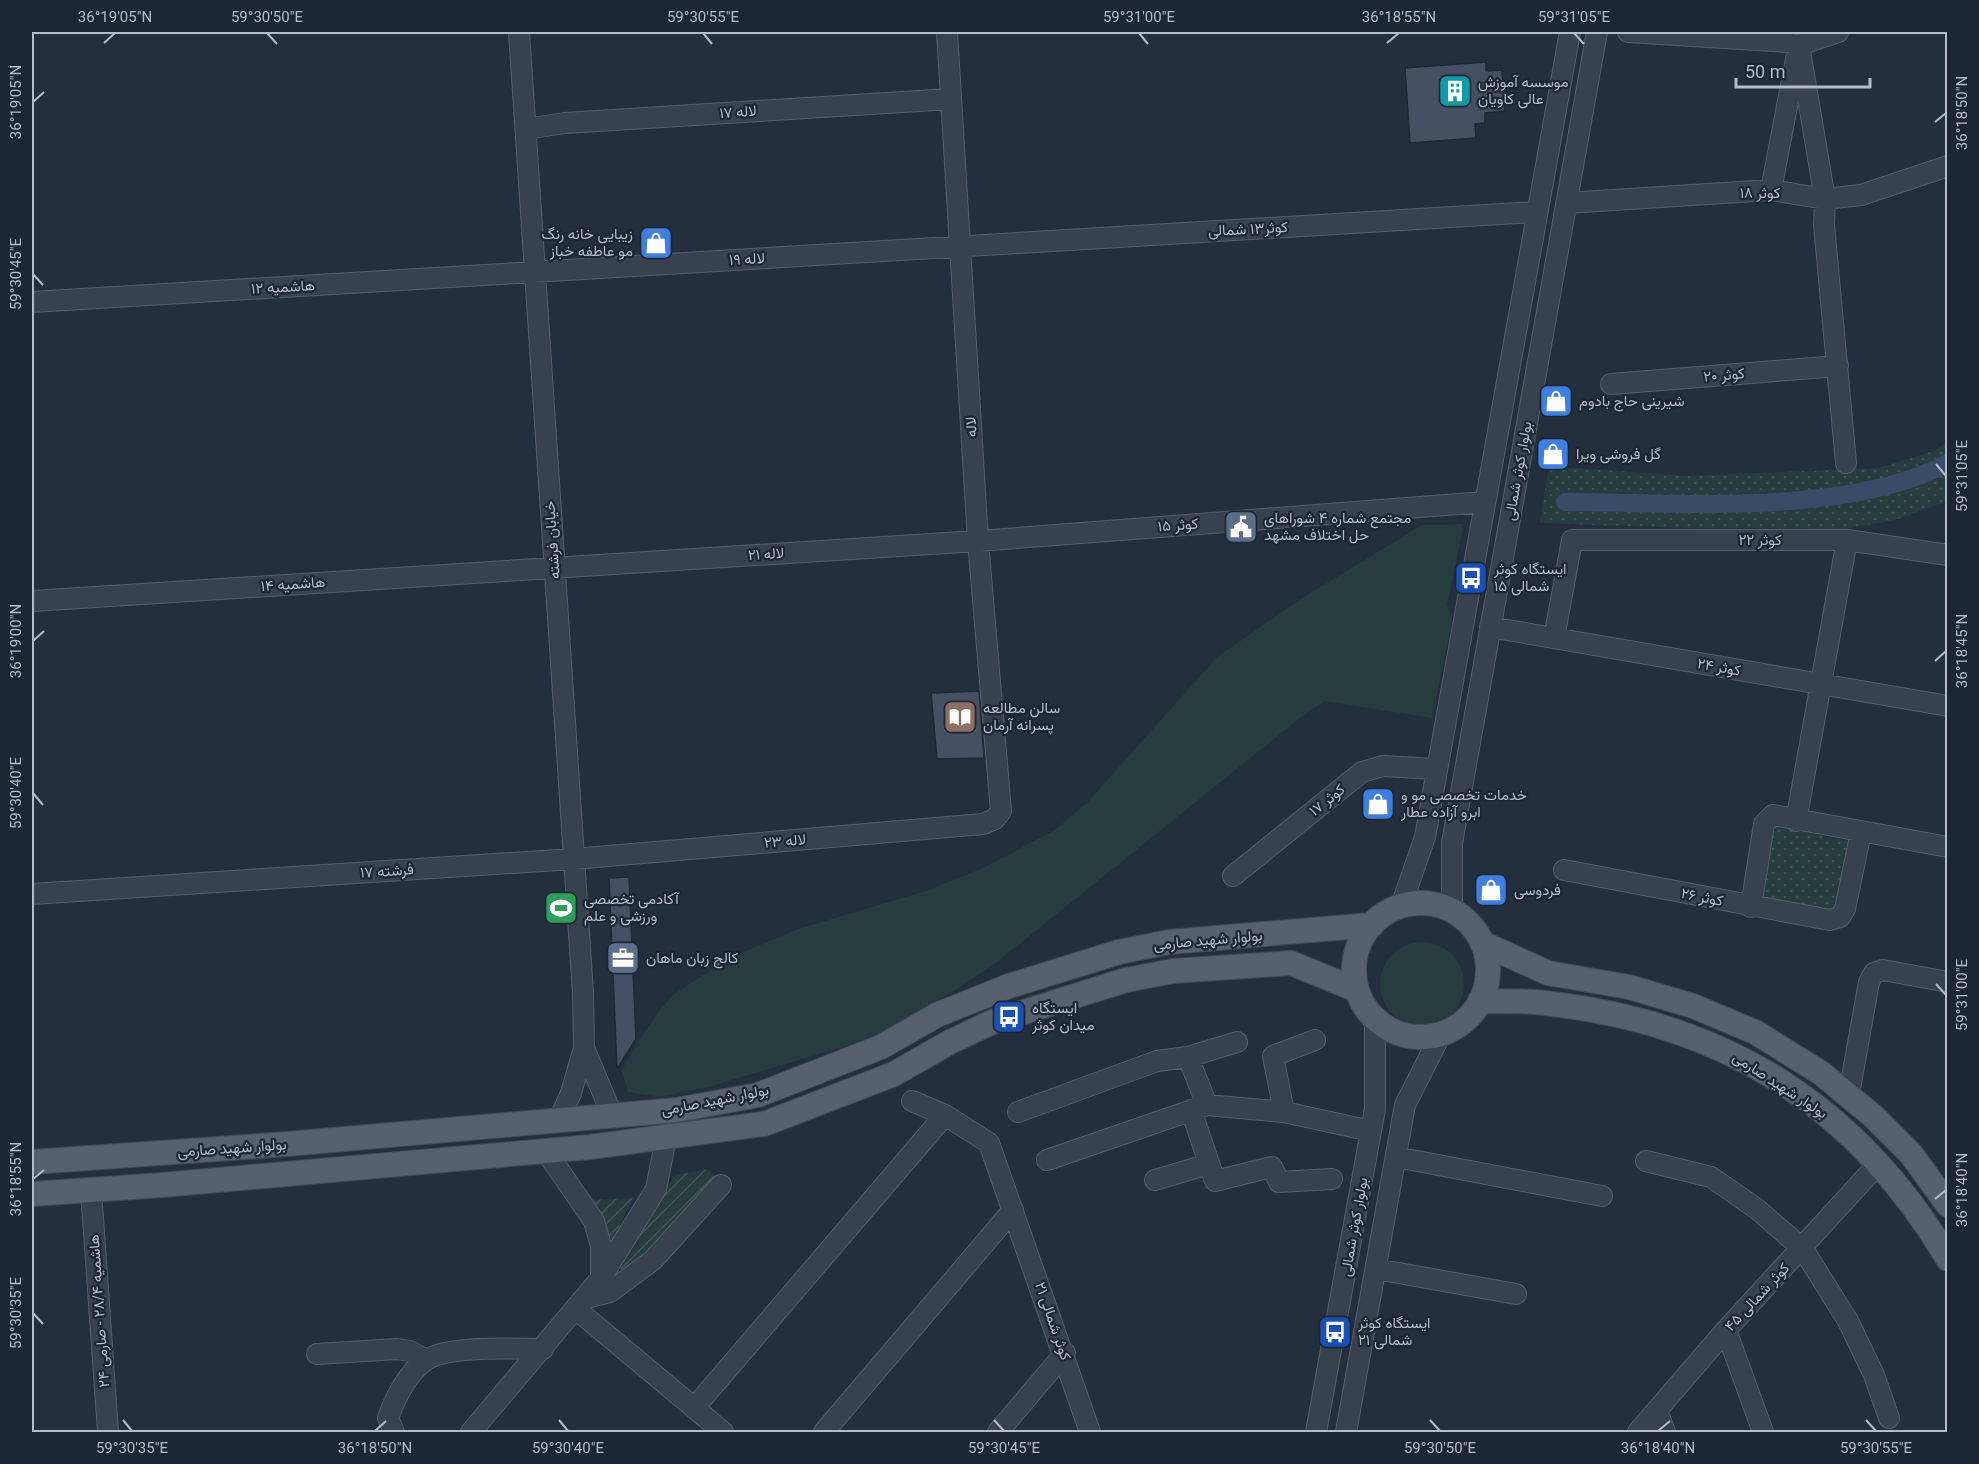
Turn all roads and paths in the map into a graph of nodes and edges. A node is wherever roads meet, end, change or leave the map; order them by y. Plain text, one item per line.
1 (519, 32) edge
2 (948, 32) edge
3 (1570, 32) edge
4 (1597, 32) edge
5 (1628, 32) edge
6 (1838, 32) edge
7 (1790, 40) edge
8 (951, 99) junction
9 (526, 129) junction
10 (1947, 166) edge
11 (1771, 190) junction
12 (1825, 199) junction
13 (1566, 203) junction
14 (1536, 212) junction
15 (960, 247) junction
16 (535, 272) junction
17 (32, 302) edge
18 (1838, 366) junction
19 (1611, 384) dead end
20 (1846, 463) dead end
21 (1485, 502) junction
22 (1847, 540) junction
23 (978, 541) junction
24 (1947, 555) edge
25 (554, 568) junction
26 (32, 601) edge
27 (1490, 627) junction
28 (1554, 638) junction
29 (1821, 685) junction
30 (1947, 706) edge
31 (1437, 769) junction
32 (995, 819) joint
33 (1796, 821) junction
34 (1861, 832) junction
35 (1947, 847) edge
36 (573, 859) junction
37 (1564, 870) dead end
38 (1233, 876) dead end
39 (32, 894) edge
40 (1401, 906) junction
41 (1751, 907) junction
42 (1452, 911) junction
43 (1372, 925) junction
44 (1482, 943) junction
45 (1947, 982) edge
46 (1357, 990) junction
47 (1480, 1001) junction
48 (1375, 1019) junction
49 (1441, 1034) junction
50 (1315, 1040) dead end
51 (1237, 1042) dead end
52 (584, 1048) junction
53 (1188, 1057) junction
54 (1849, 1094) junction
55 (912, 1101) dead end
56 (1199, 1107) junction
57 (1018, 1112) dead end
58 (1284, 1112) junction
59 (612, 1115) junction
60 (945, 1115) junction
61 (559, 1119) junction
62 (1371, 1131) junction
63 (666, 1138) junction
64 (232, 1148) junction
65 (545, 1150) junction
66 (1396, 1157) junction
67 (1047, 1160) dead end
68 (1646, 1161) dead end
69 (32, 1162) edge
70 (1879, 1163) junction
71 (1209, 1164) junction
72 (233, 1178) junction
73 (1332, 1179) dead end
74 (1155, 1180) dead end
75 (721, 1185) dead end
76 (91, 1190) junction
77 (32, 1194) edge
78 (1602, 1196) dead end
79 (1947, 1205) edge
80 (1013, 1210) junction
81 (1803, 1249) junction
82 (1947, 1259) edge
83 (1376, 1269) junction
84 (601, 1278) junction
85 (1516, 1294) dead end
86 (581, 1304) junction
87 (1726, 1330) junction
88 (543, 1349) junction
89 (1065, 1353) junction
90 (317, 1354) dead end
91 (426, 1360) junction
92 (694, 1408) junction
93 (1657, 1410) junction
94 (1889, 1418) dead end
95 (108, 1432) edge
96 (394, 1432) edge
97 (471, 1432) edge
98 (723, 1432) edge
99 (824, 1432) edge
100 (998, 1432) edge
101 (1090, 1432) edge
102 (1316, 1432) edge
103 (1346, 1432) edge
104 (1638, 1432) edge
105 (1665, 1432) edge
106 (1763, 1432) edge

1 - 9 street, خیابان فرشته
2 - 8 street, لاله
3 - 14 street, بولوار کوثر شمالی
4 - 13 street, بولوار کوثر شمالی
5 - 7 street
6 - 7 street
7 - 11 street
7 - 12 street
8 - 9 street, لاله ۱۷
8 - 15 street, لاله
9 - 16 street, خیابان فرشته
10 - 12 street, کوثر ۱۸
11 - 12 street, کوثر ۱۸
11 - 13 street, کوثر ۱۸
12 - 18 street
13 - 27 street, بولوار کوثر شمالی
14 - 15 street, کوثر۱۳ شمالی
14 - 21 street, بولوار کوثر شمالی
15 - 16 street, لاله ۱۹
15 - 23 street, لاله
16 - 17 street, هاشمیه ۱۲
16 - 25 street, خیابان فرشته
18 - 19 street, کوثر ۲۰
18 - 20 street
21 - 23 street, کوثر ۱۵
21 - 31 street, بولوار کوثر شمالی
22 - 24 street, کوثر ۲۲
22 - 28 street, کوثر ۲۲
22 - 29 street
23 - 25 street, لاله ۲۱
23 - 32 street, لاله
25 - 26 street, هاشمیه ۱۴
25 - 36 street, خیابان فرشته
27 - 28 street, کوثر ۲۴
27 - 42 street, بولوار کوثر شمالی
28 - 29 street, کوثر ۲۴
29 - 30 street, کوثر ۲۴
29 - 33 street
31 - 38 street, کوثر ۱۷
31 - 40 street, بولوار کوثر شمالی
32 - 36 street, لاله ۲۳
33 - 34 street
33 - 41 street
34 - 35 street
34 - 41 street, کوثر ۲۶
36 - 39 street, فرشته ۱۷
36 - 52 street, خیابان فرشته
37 - 41 street, کوثر ۲۶
40 - 42 main road
40 - 43 main road
42 - 44 main road
43 - 46 main road
43 - 59 main road, بولوار شهید صارمی
44 - 47 main road
44 - 54 main road, بولوار شهید صارمی
45 - 54 street
46 - 48 main road
46 - 63 main road, بولوار شهید صارمی
47 - 49 main road
47 - 70 main road, بولوار شهید صارمی
48 - 49 main road
48 - 62 street, بولوار کوثر شمالی
49 - 66 street, بولوار کوثر شمالی
50 - 58 street
51 - 53 street
52 - 59 street, خیابان فرشته
52 - 61 street, خیابان فرشته
53 - 56 street
53 - 57 street
54 - 79 main road, بولوار شهید صارمی
55 - 60 street, کوثر شمالی ۲۱
56 - 58 street
56 - 67 street
56 - 71 street
58 - 62 street
59 - 61 main road, بولوار شهید صارمی
60 - 80 street, کوثر شمالی ۲۱
60 - 92 street
61 - 64 main road, بولوار شهید صارمی
62 - 102 street, بولوار کوثر شمالی
63 - 65 main road, بولوار شهید صارمی
63 - 84 street
64 - 69 main road, بولوار شهید صارمی
64 - 72 main road
65 - 72 main road, بولوار شهید صارمی
65 - 84 street
66 - 78 street
66 - 83 street, بولوار کوثر شمالی
68 - 81 street
70 - 81 street, کوثر شمالی ۴۵
70 - 82 main road, بولوار شهید صارمی
71 - 73 street
71 - 74 street
72 - 76 main road, بولوار شهید صارمی
75 - 86 street
76 - 77 main road, بولوار شهید صارمی
76 - 95 street, هاشمیه ۲۸/۴ - صارمی ۲۴
80 - 89 street, کوثر شمالی ۲۱
80 - 99 street
81 - 87 street, کوثر شمالی ۴۵
81 - 94 street
83 - 85 street
83 - 103 street, بولوار کوثر شمالی
84 - 86 street
86 - 88 street
86 - 92 street
87 - 93 street, کوثر شمالی ۴۵
87 - 106 street
88 - 91 street
88 - 97 street
89 - 100 street
89 - 101 street, کوثر شمالی ۲۱
90 - 91 street
91 - 96 street
92 - 98 street
93 - 104 street, کوثر شمالی ۴۵
93 - 105 street

